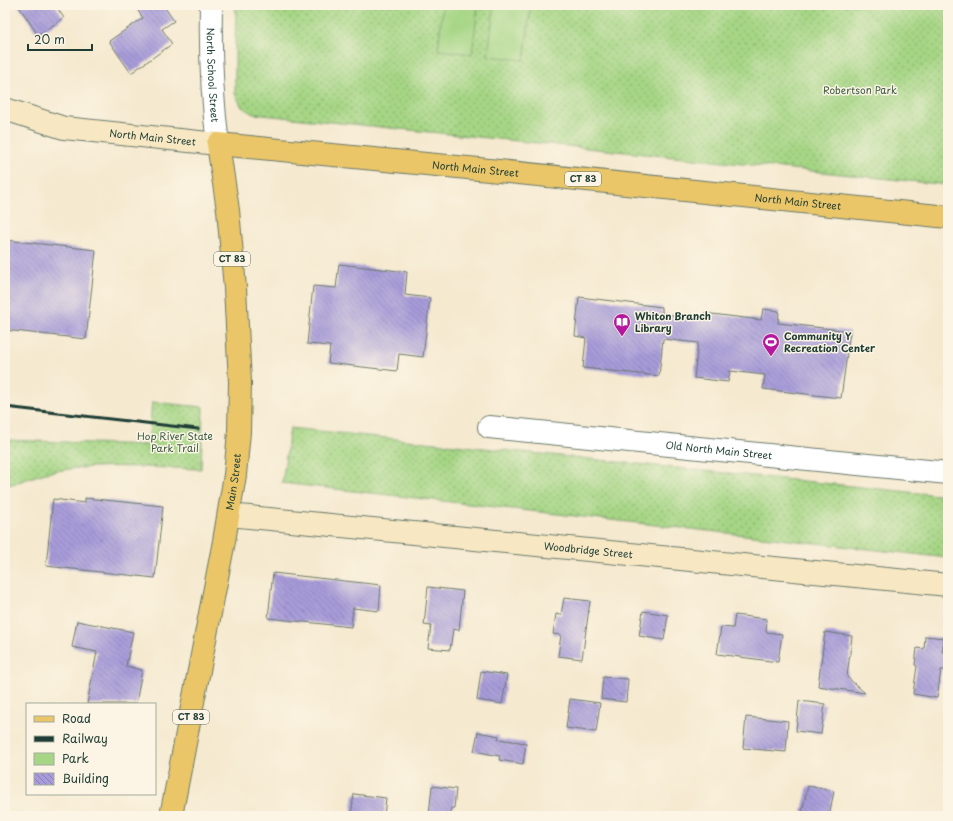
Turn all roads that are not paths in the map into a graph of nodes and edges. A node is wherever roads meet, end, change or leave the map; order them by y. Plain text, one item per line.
1 (211, 5) edge
2 (5, 109) edge
3 (218, 144) junction
4 (948, 218) edge
5 (489, 427) dead end
6 (948, 473) edge
7 (229, 515) junction
8 (948, 585) edge
9 (172, 816) edge

1 - 3 street, North School Street
2 - 3 main road, North Main Street
3 - 4 main road, North Main Street / CT 83
3 - 7 main road, Main Street / CT 83
5 - 6 street, Old North Main Street
7 - 8 main road, Woodbridge Street
7 - 9 main road, Main Street / CT 83

